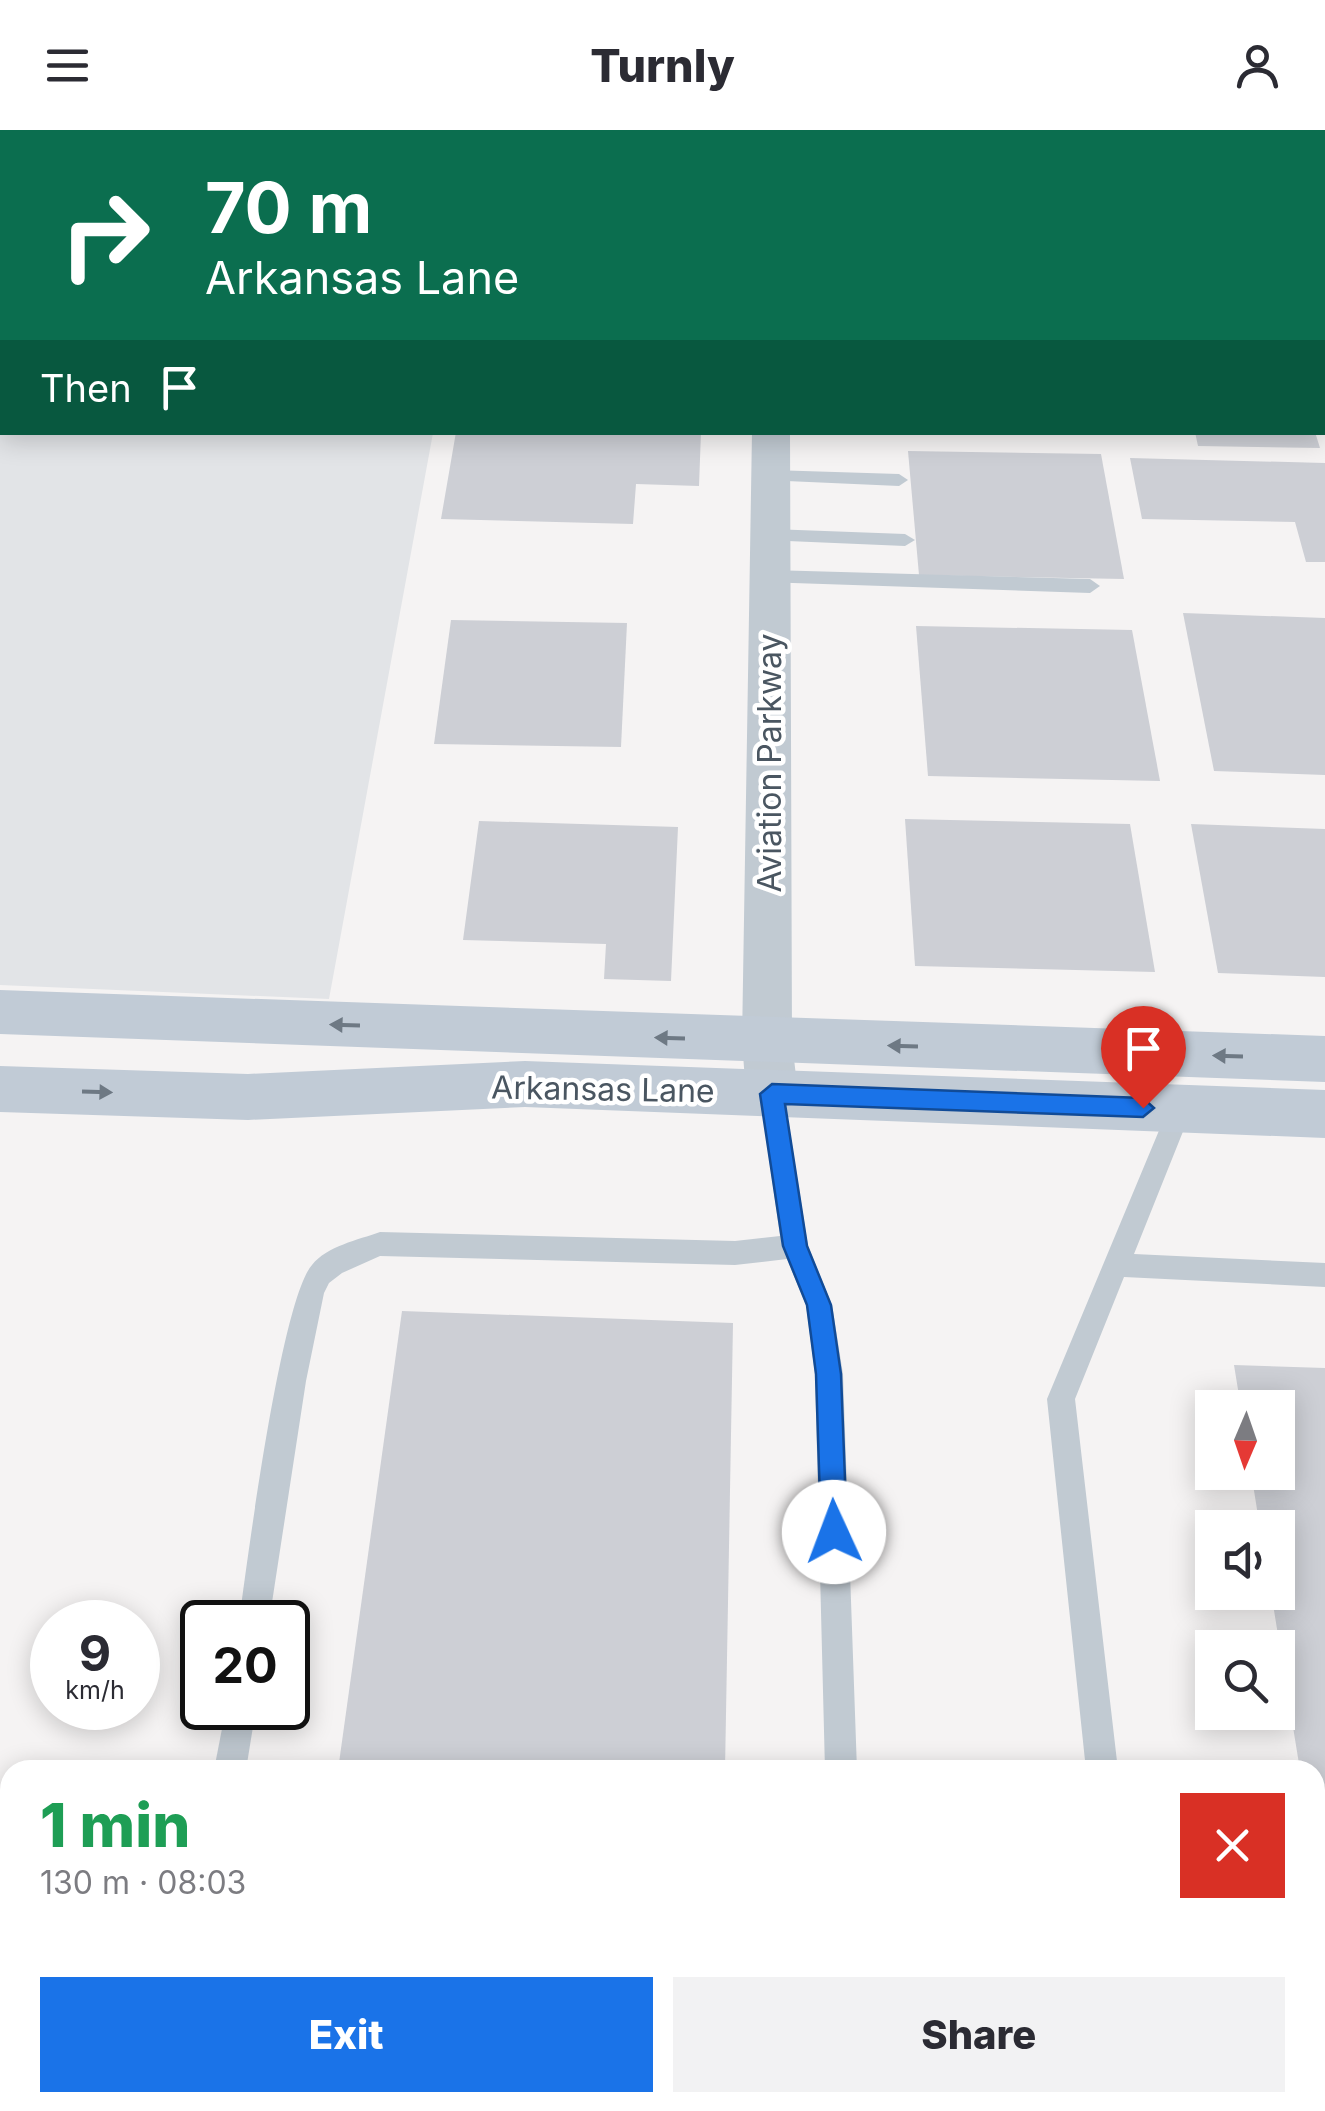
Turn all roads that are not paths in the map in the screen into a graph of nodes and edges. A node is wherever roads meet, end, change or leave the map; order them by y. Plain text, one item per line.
1 (771, 454) edge
2 (899, 480) dead end
3 (905, 540) dead end
4 (771, 556) junction
5 (1090, 586) dead end
6 (0, 1012) edge
7 (1325, 1059) edge
8 (769, 1068) junction
9 (0, 1088) edge
10 (1180, 1109) junction
11 (1325, 1114) edge
12 (795, 1246) junction
13 (1116, 1265) junction
14 (1325, 1275) edge
15 (258, 1600) edge
16 (236, 1730) edge
17 (232, 1760) edge
18 (842, 1760) edge
19 (1101, 1760) edge

1 - 2 lane
1 - 4 street, Aviation Parkway
3 - 4 lane
4 - 5 lane
4 - 8 street, Aviation Parkway
8 -> 6 main road, Arkansas Lane
7 -> 8 main road, Arkansas Lane
9 -> 8 main road, Arkansas Lane
8 - 10 main road, Arkansas Lane
8 - 12 lane
10 - 11 main road, Arkansas Lane
10 - 13 lane
12 - 15 lane
12 - 18 lane
13 - 14 lane
13 - 19 lane
16 - 17 lane

